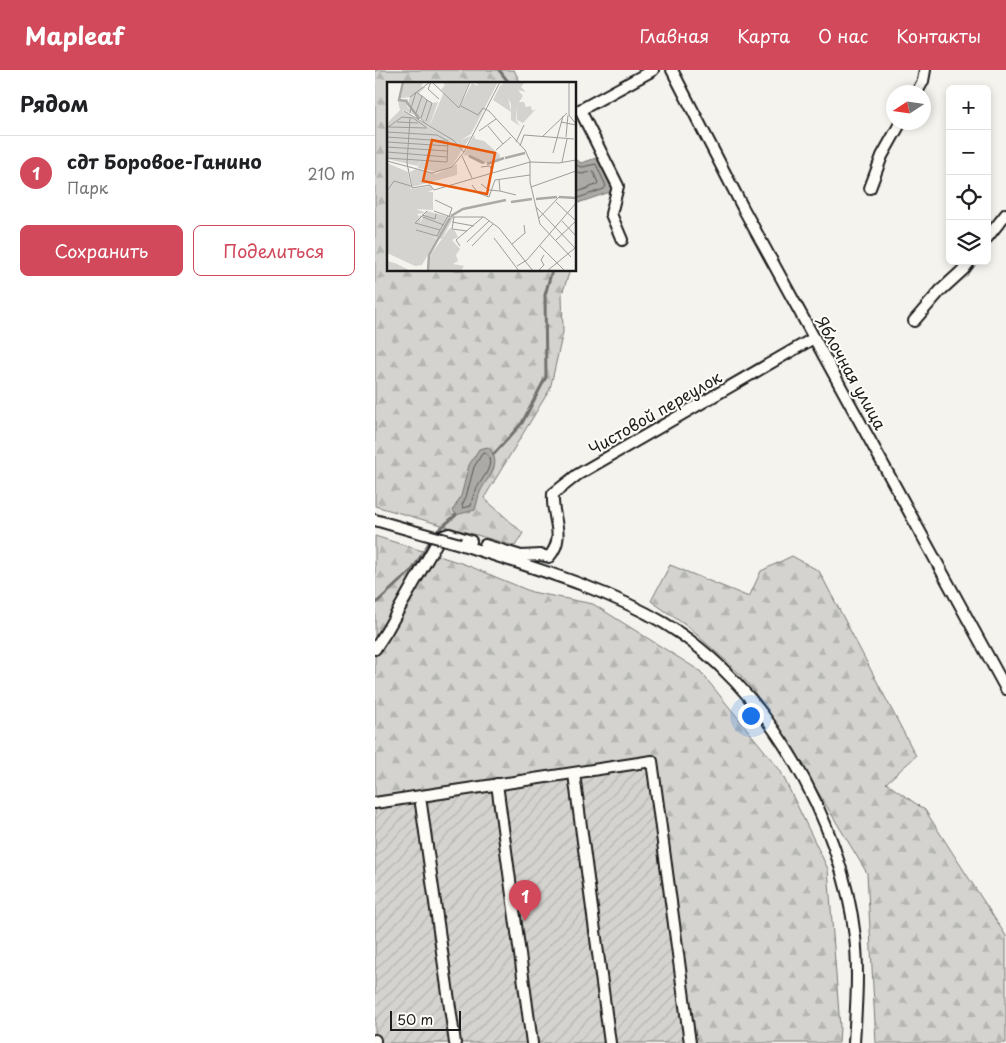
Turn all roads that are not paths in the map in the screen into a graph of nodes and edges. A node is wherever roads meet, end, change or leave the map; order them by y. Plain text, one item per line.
1 (653, 70) edge
2 (672, 70) edge
3 (925, 70) edge
4 (921, 85) edge
5 (897, 130) edge
6 (870, 188) dead end
7 (1006, 214) edge
8 (991, 233) edge
9 (622, 240) dead end
10 (967, 265) edge
11 (914, 321) dead end
12 (814, 338) junction
13 (375, 520) edge
14 (375, 649) edge
15 (1006, 689) edge
16 (574, 774) junction
17 (497, 784) junction
18 (420, 797) junction
19 (375, 803) edge
20 (455, 1043) edge
21 (533, 1043) edge
22 (610, 1043) edge
23 (690, 1043) edge
24 (854, 1043) edge

1 - 9 street
2 - 12 street, Яблочная улица
3 - 4 street
5 - 6 street
7 - 8 street
10 - 11 street
12 - 14 street, Чистовой переулок
12 - 15 street, Яблочная улица
13 - 24 street, bridge
16 - 17 street
16 - 22 street
16 - 23 street
17 - 18 street
17 - 21 street
18 - 19 street
18 - 20 street

